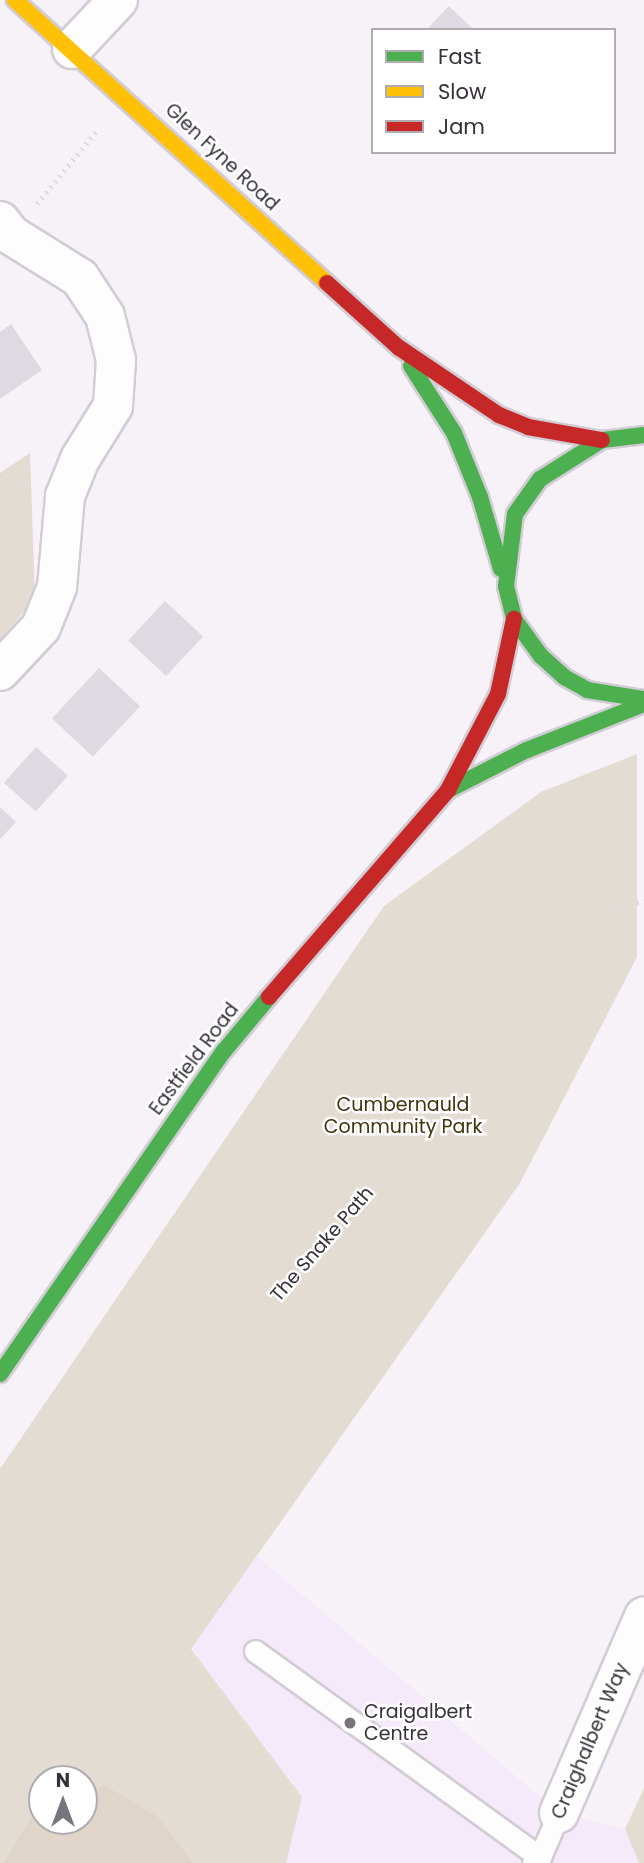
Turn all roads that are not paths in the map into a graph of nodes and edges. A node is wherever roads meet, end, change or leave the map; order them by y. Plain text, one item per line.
1 (15, 0) edge
2 (118, 0) edge
3 (72, 49) junction
4 (5, 228) edge
5 (398, 347) junction
6 (639, 435) edge
7 (602, 440) junction
8 (506, 586) junction
9 (514, 619) junction
10 (0, 671) edge
11 (644, 699) edge
12 (644, 704) edge
13 (449, 790) junction
14 (0, 1374) edge
15 (644, 1617) edge
16 (255, 1651) dead end
17 (559, 1814) joint
18 (537, 1860) edge

1 - 3 street, Glen Fyne Road
2 - 3 street
3 - 5 street, Glen Fyne Road
4 - 10 street
5 - 7 street, Glen Fyne Road
5 - 8 street, Glen Fyne Road
6 - 7 street
7 - 8 street
8 - 9 street
9 - 11 street
9 - 13 street, Eastfield Road
12 - 13 street, Eastfield Road
13 - 14 street, Eastfield Road
15 - 17 street, Craighalbert Way
16 - 18 lane
17 - 18 lane, Craighalbert Way

